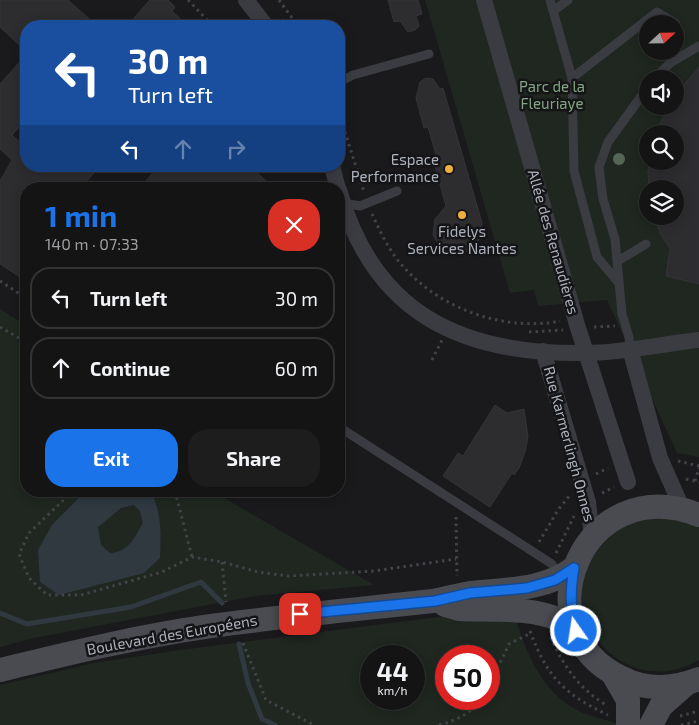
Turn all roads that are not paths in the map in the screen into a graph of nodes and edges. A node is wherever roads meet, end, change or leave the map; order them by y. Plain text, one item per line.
1 (484, 0) edge
2 (550, 0) edge
3 (568, 0) edge
4 (254, 3) edge
5 (553, 11) junction
6 (263, 20) edge
7 (639, 26) edge
8 (699, 46) edge
9 (429, 54) dead end
10 (663, 70) edge
11 (572, 78) junction
12 (345, 79) edge
13 (639, 99) edge
14 (397, 191) dead end
15 (345, 197) edge
16 (345, 207) edge
17 (646, 244) dead end
18 (618, 261) junction
19 (619, 283) junction
20 (699, 340) edge
21 (630, 349) junction
22 (544, 352) junction
23 (587, 353) junction
24 (345, 431) edge
25 (628, 482) dead end
26 (691, 512) edge
27 (592, 537) junction
28 (563, 566) junction
29 (435, 601) junction
30 (576, 631) junction
31 (0, 670) edge
32 (614, 674) junction
33 (692, 682) edge
34 (628, 725) edge
35 (651, 725) edge

1 - 23 street, Allée des Renaudières
2 - 5 lane
3 - 5 lane
4 - 6 street
5 - 11 lane
7 - 11 lane
8 - 10 lane
9 - 12 lane
11 - 19 lane
13 - 18 lane
14 - 15 lane
16 - 22 street
17 - 18 lane
18 - 19 lane
19 - 21 lane
20 - 21 street
21 - 23 street
21 - 26 street
22 - 23 street
22 - 27 street, Rue Karmerlingh Onnes
23 - 25 street, Allée des Renaudières
24 - 28 lane
26 - 27 main road
27 - 28 main road
28 - 29 main road, Boulevard des Européens
28 - 30 main road
29 - 30 main road
29 - 31 main road, Boulevard des Européens
30 - 32 main road
32 - 33 main road
32 - 34 main road
33 - 35 main road

